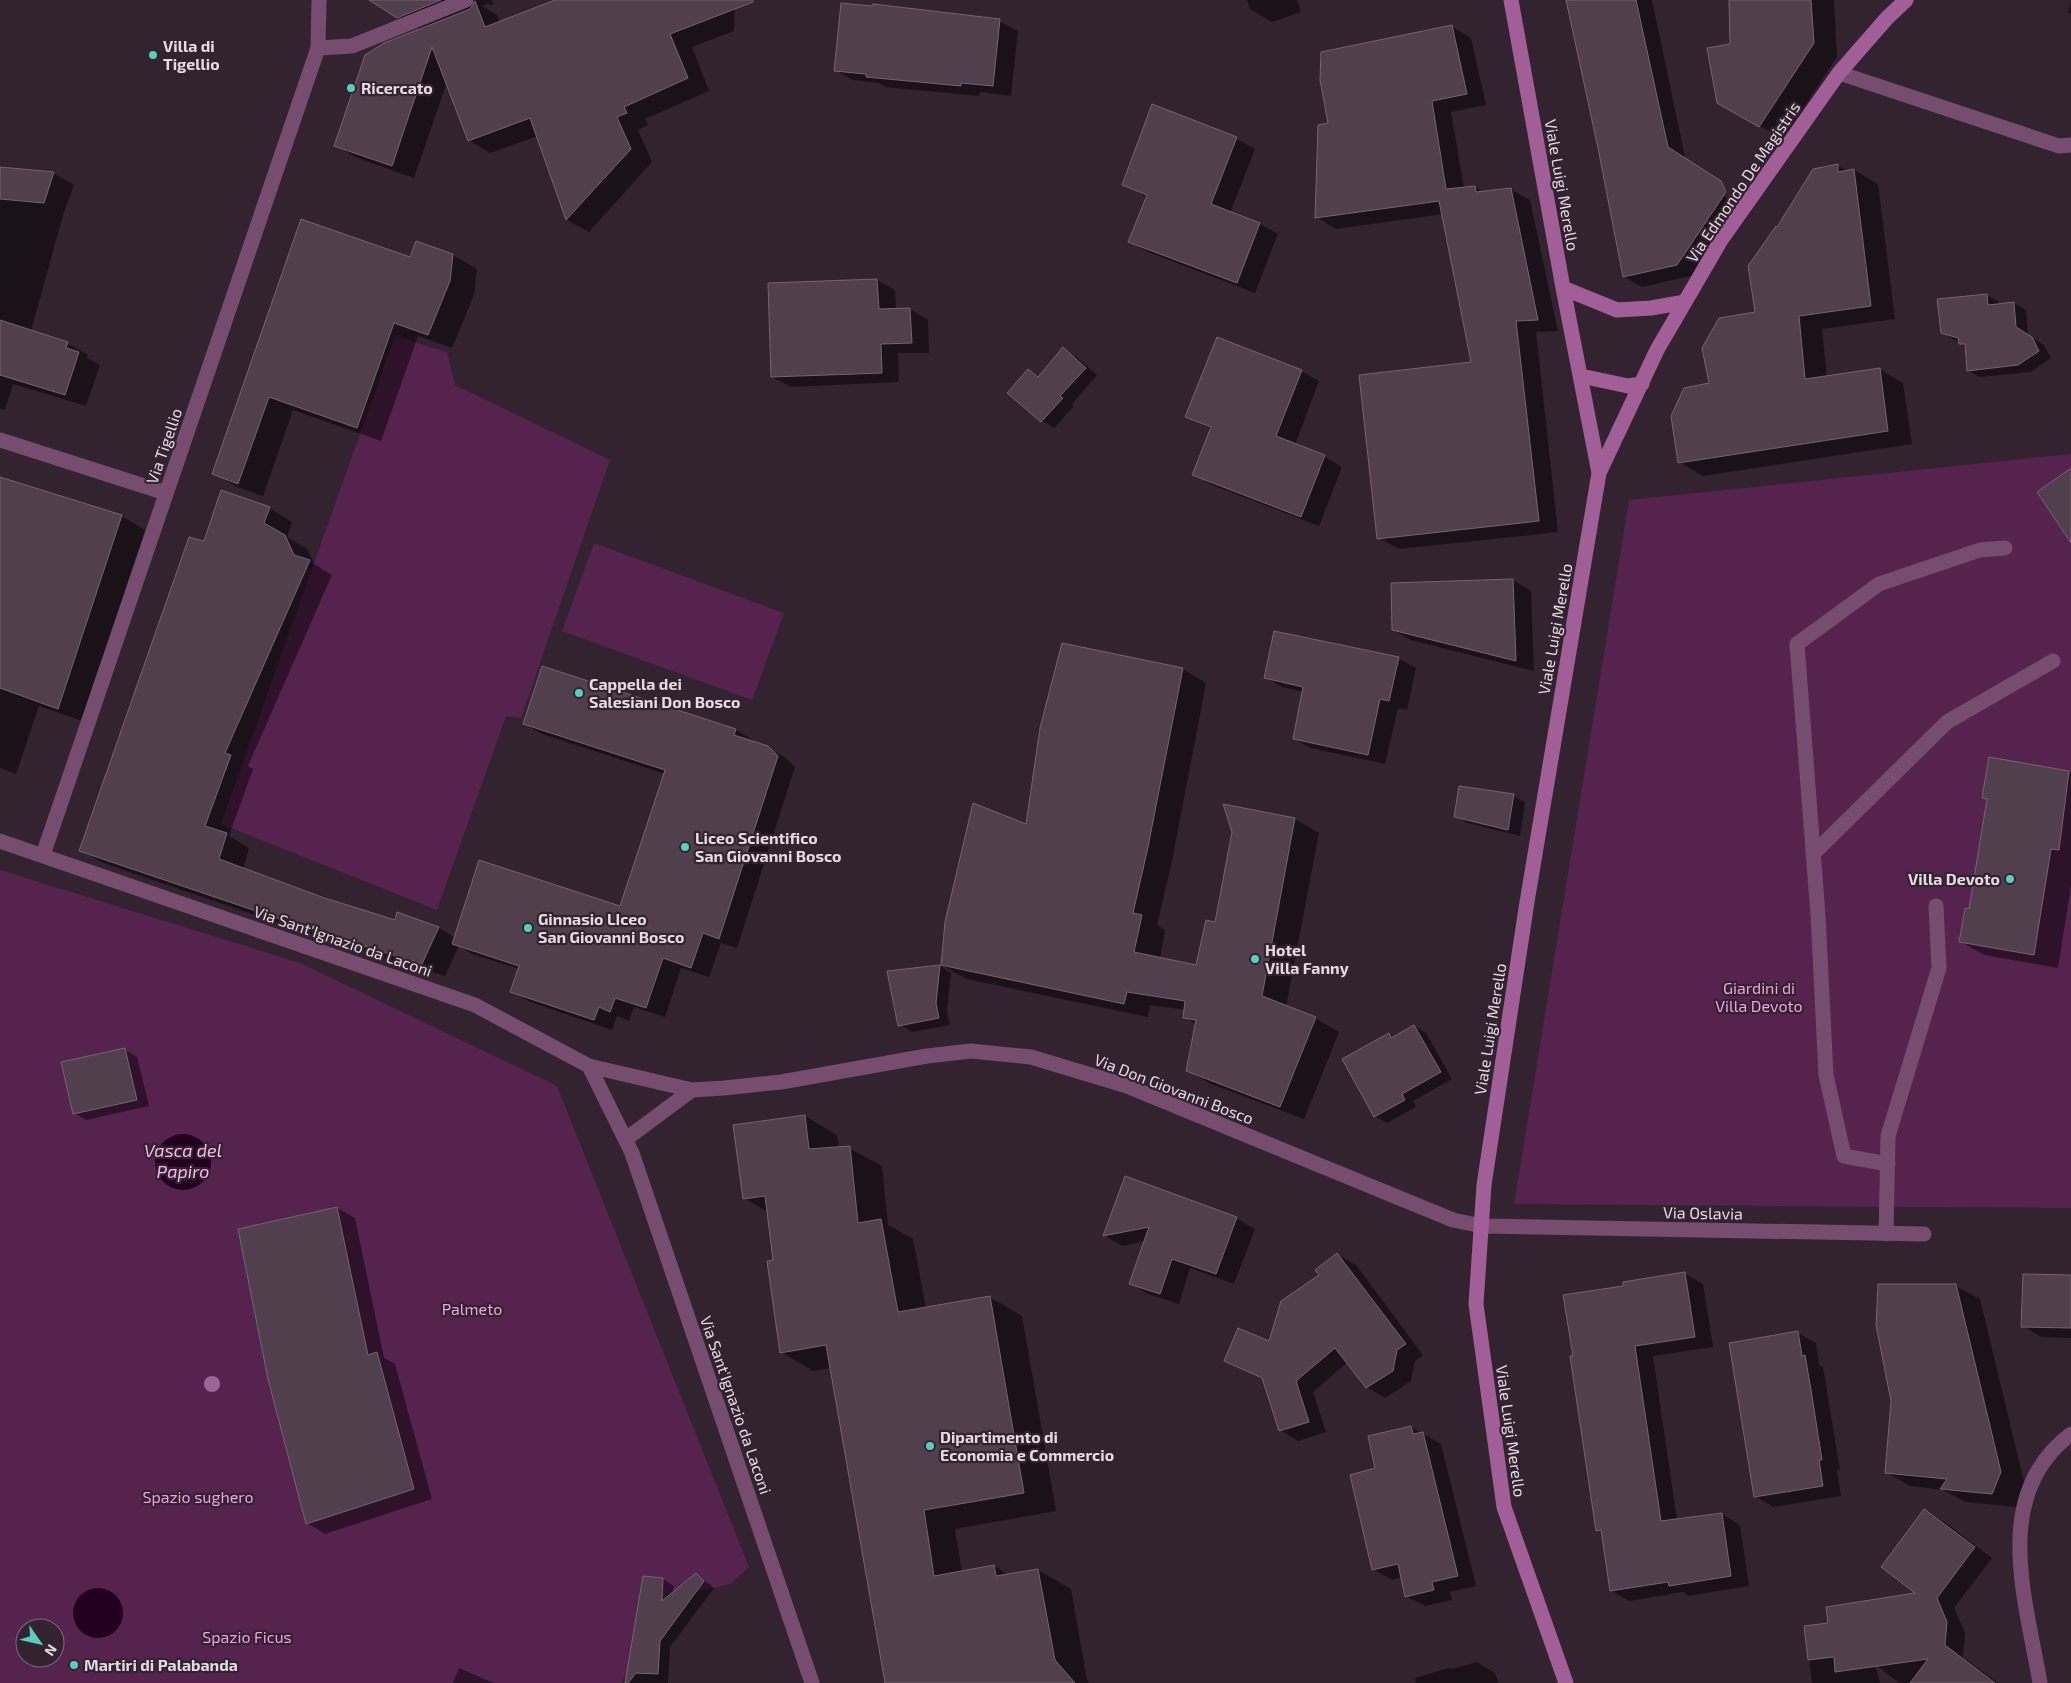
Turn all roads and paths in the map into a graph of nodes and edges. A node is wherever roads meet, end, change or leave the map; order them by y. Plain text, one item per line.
1 (319, 0) edge
2 (466, 0) edge
3 (1511, 0) edge
4 (1906, 0) edge
5 (318, 48) junction
6 (1839, 73) junction
7 (2071, 145) edge
8 (1562, 288) junction
9 (1685, 302) junction
10 (1581, 376) junction
11 (1642, 384) junction
12 (0, 440) edge
13 (1599, 473) junction
14 (166, 493) junction
15 (2005, 548) dead end
16 (2053, 661) dead end
17 (0, 841) edge
18 (1814, 854) junction
19 (43, 855) junction
20 (1936, 906) dead end
21 (589, 1066) junction
22 (692, 1090) junction
23 (626, 1139) junction
24 (1888, 1164) junction
25 (1482, 1226) junction
26 (1886, 1234) junction
27 (1924, 1234) dead end
28 (2071, 1434) edge
29 (812, 1683) edge
30 (1566, 1683) edge
31 (2040, 1683) edge

1 - 5 street, Via Tigellio
2 - 5 street
3 - 8 street, Viale Luigi Merello
4 - 6 street, Via Edmondo De Magistris
5 - 14 street, Via Tigellio
6 - 7 street
6 - 9 street, Via Edmondo De Magistris
8 - 9 street
8 - 10 street, Viale Luigi Merello
9 - 11 street, Via Edmondo De Magistris
10 - 11 street
10 - 13 street, Viale Luigi Merello
11 - 13 street, Via Edmondo De Magistris
12 - 14 street
13 - 25 street, Viale Luigi Merello
14 - 19 street, Via Tigellio
15 - 18 street
16 - 18 street
17 - 19 street, Via Sant'Ignazio da Laconi
18 - 24 street
19 - 21 street, Via Sant'Ignazio da Laconi
20 - 24 street
21 - 22 street
21 - 23 street, Via Sant'Ignazio da Laconi
22 - 23 street
22 - 25 street, Via Don Giovanni Bosco
23 - 29 street, Via Sant'Ignazio da Laconi
24 - 26 street
25 - 26 street, Via Oslavia
25 - 30 street, Viale Luigi Merello
26 - 27 street, Via Oslavia
28 - 31 street

